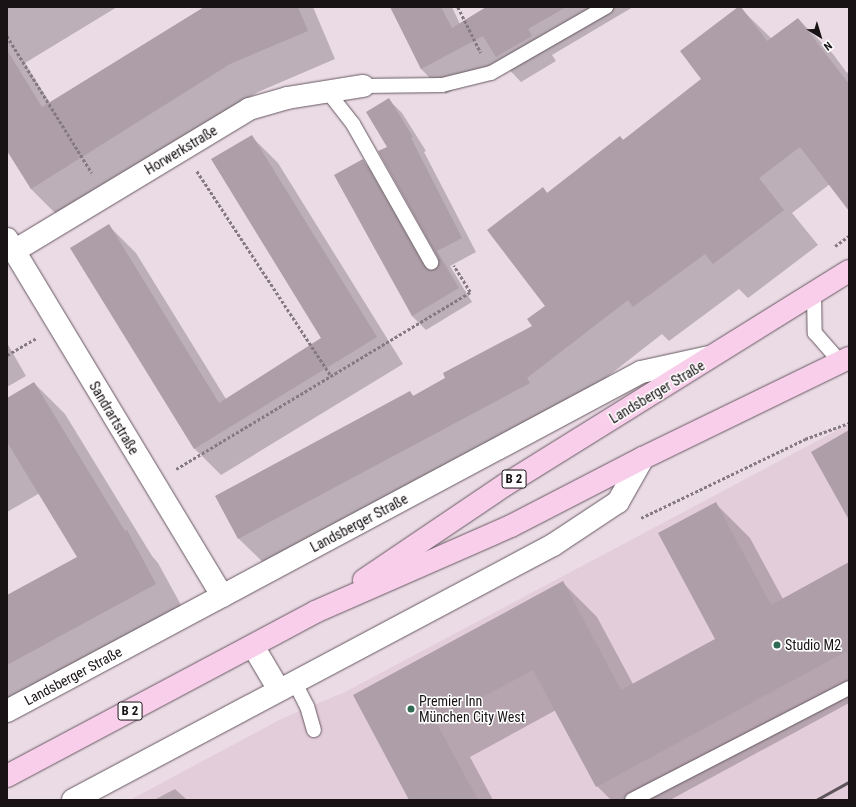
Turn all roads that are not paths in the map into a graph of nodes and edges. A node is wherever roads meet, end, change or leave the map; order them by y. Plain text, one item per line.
1 (606, 7) edge
2 (363, 86) joint
3 (328, 92) junction
4 (10, 245) edge
5 (431, 262) road end
6 (849, 271) edge
7 (814, 294) junction
8 (718, 355) junction
9 (844, 360) edge
10 (642, 458) junction
11 (222, 596) junction
12 (316, 612) junction
13 (253, 646) junction
14 (286, 686) junction
15 (849, 688) edge
16 (7, 711) edge
17 (314, 730) dead end
18 (7, 776) edge
19 (73, 800) edge
20 (632, 800) edge

1 - 2 lane
2 - 3 street, Horwerkstraße
3 - 4 street, Horwerkstraße
3 - 5 lane
4 - 11 street, Sandrartstraße
6 - 7 main road, Landsberger Straße / B 2
7 - 8 main road, Landsberger Straße / B 2
7 - 9 lane
8 - 11 street, Landsberger Straße
8 - 12 main road, Landsberger Straße / B 2
9 - 10 main road, Landsberger Straße / B 2
10 - 12 main road, Landsberger Straße / B 2
10 - 14 street
11 - 16 street, Landsberger Straße
12 - 13 main road, Landsberger Straße / B 2
13 - 14 street
13 - 18 main road, Landsberger Straße / B 2
14 - 17 lane
14 - 19 street
15 - 20 lane

